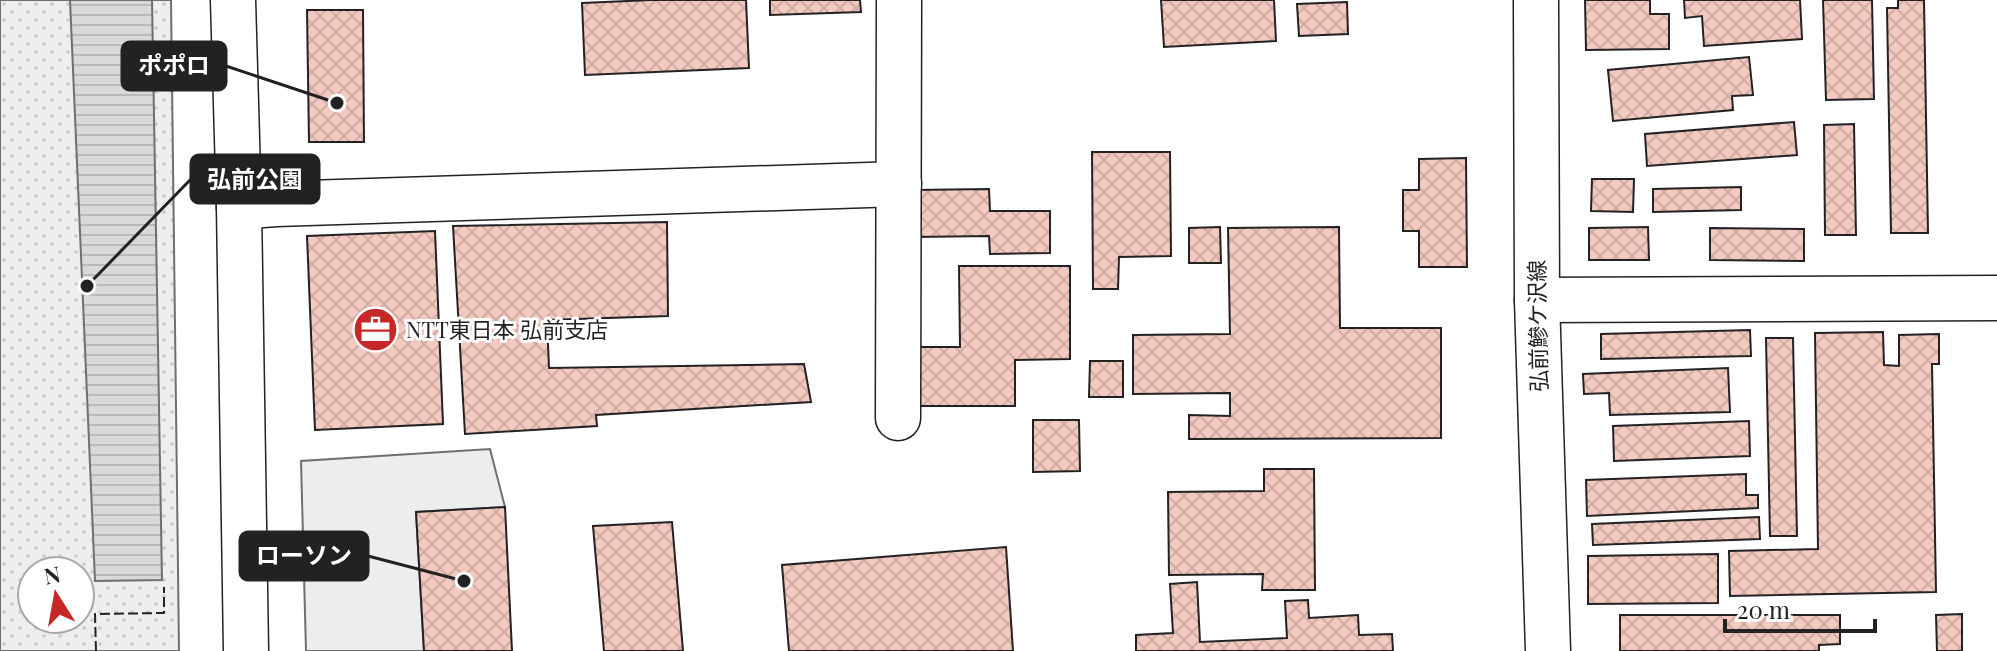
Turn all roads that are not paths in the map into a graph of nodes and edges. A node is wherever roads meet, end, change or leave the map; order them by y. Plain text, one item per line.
1 (233, 0) edge
2 (899, 0) edge
3 (1536, 0) edge
4 (899, 184) junction
5 (239, 207) junction
6 (1997, 298) edge
7 (1537, 300) junction
8 (898, 418) dead end
9 (246, 651) edge
10 (1548, 651) edge

1 - 5 street
2 - 4 street
3 - 7 street, 弘前鰺ケ沢線
4 - 5 street
4 - 8 street
5 - 9 street
6 - 7 street
7 - 10 street, 弘前鰺ケ沢線

